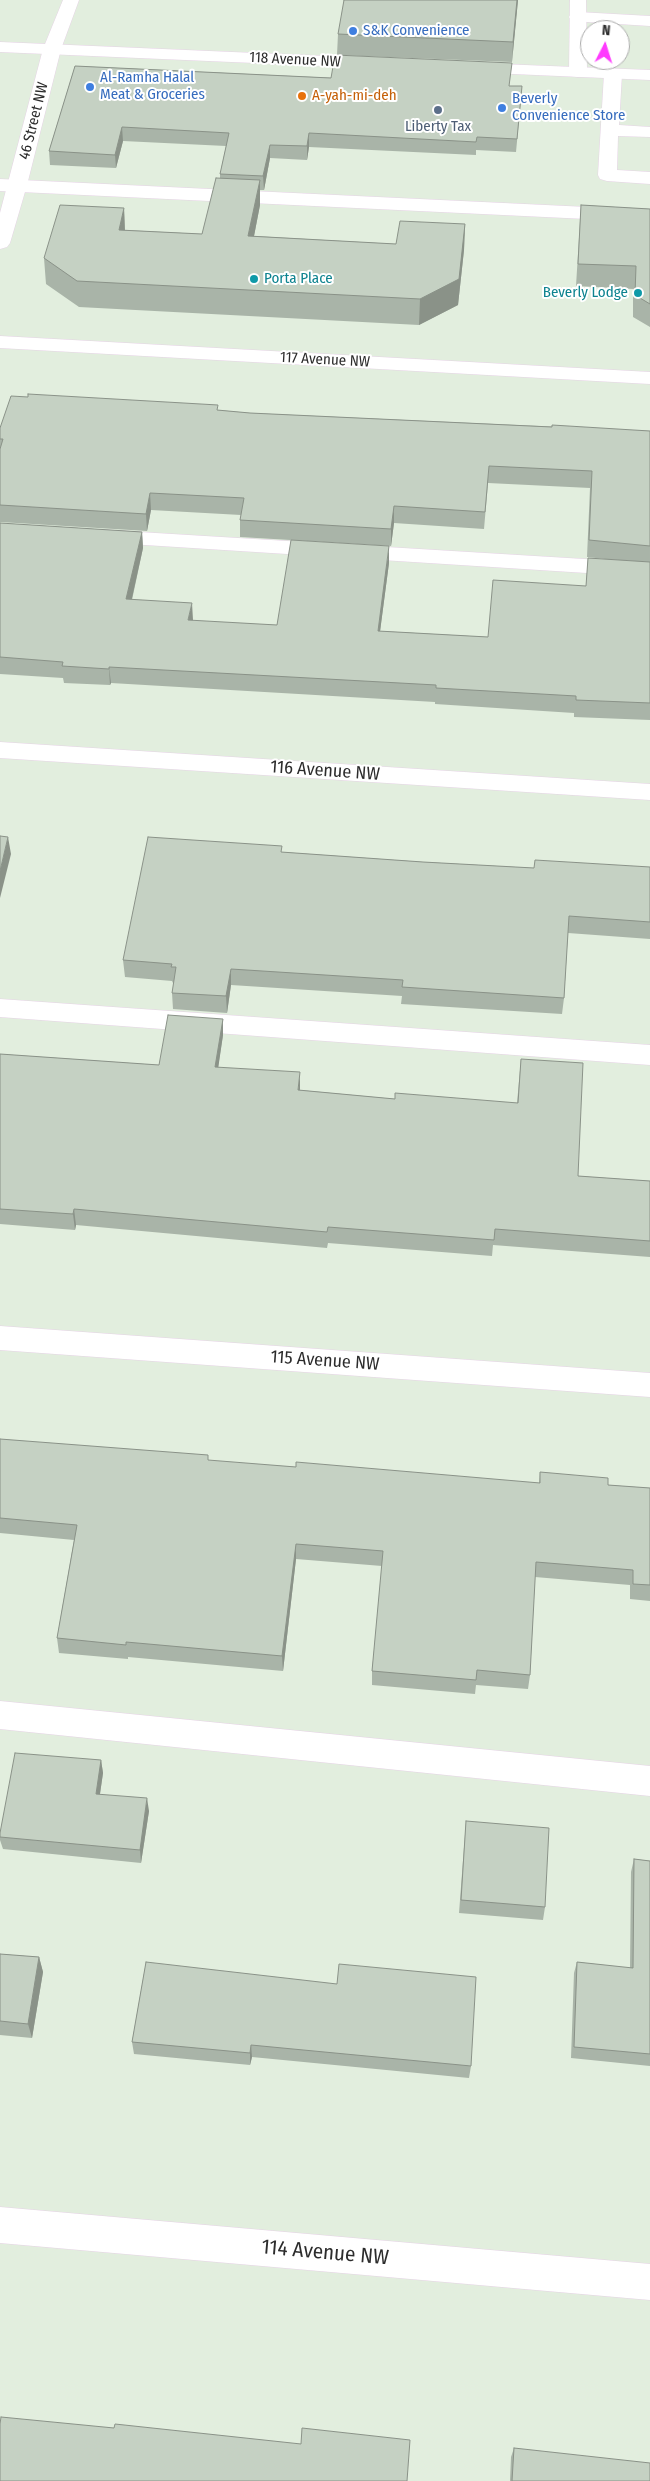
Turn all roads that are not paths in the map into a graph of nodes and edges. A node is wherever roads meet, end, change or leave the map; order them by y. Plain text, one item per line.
1 (71, 0) edge
2 (578, 9) edge
3 (650, 21) edge
4 (0, 47) edge
5 (52, 50) junction
6 (392, 64) edge
7 (460, 67) edge
8 (578, 72) junction
9 (613, 74) junction
10 (650, 75) edge
11 (610, 130) junction
12 (650, 132) edge
13 (650, 178) edge
14 (9, 185) edge
15 (650, 216) edge
16 (0, 243) edge
17 (0, 342) edge
18 (650, 378) edge
19 (89, 536) edge
20 (650, 570) edge
21 (0, 750) edge
22 (650, 792) edge
23 (0, 1008) edge
24 (650, 1054) edge
25 (0, 1338) edge
26 (650, 1385) edge
27 (0, 1715) edge
28 (650, 1781) edge
29 (0, 2225) edge
30 (650, 2282) edge

1 - 5 street, 46 Street NW
2 - 3 street
2 - 8 street
4 - 5 street, 118 Avenue NW
5 - 6 street, 118 Avenue NW
5 - 14 street, 46 Street NW
7 - 8 street
8 - 9 street
9 - 10 street
9 - 11 street
11 - 12 street
11 - 13 street
14 - 15 street
14 - 16 street, 46 Street NW
17 - 18 street, 117 Avenue NW
19 - 20 street
21 - 22 street, 116 Avenue NW
23 - 24 street
25 - 26 street, 115 Avenue NW
27 - 28 street
29 - 30 street, 114 Avenue NW

